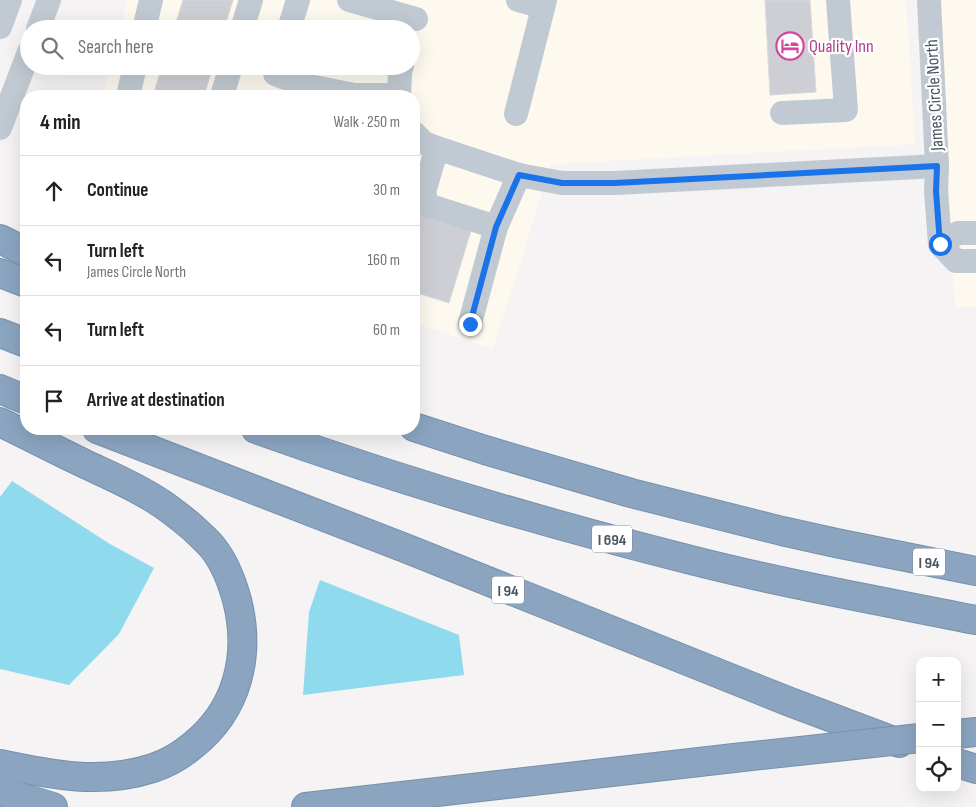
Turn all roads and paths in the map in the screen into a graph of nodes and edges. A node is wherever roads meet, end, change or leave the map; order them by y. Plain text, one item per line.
1 (10, 0) edge
2 (49, 0) edge
3 (151, 0) edge
4 (251, 0) edge
5 (298, 0) edge
6 (349, 0) edge
7 (518, 0) edge
8 (838, 0) edge
9 (929, 0) edge
10 (544, 4) edge
11 (416, 18) edge
12 (41, 20) edge
13 (146, 20) edge
14 (245, 20) edge
15 (292, 20) edge
16 (0, 26) edge
17 (20, 75) edge
18 (133, 75) edge
19 (228, 75) edge
20 (276, 75) edge
21 (401, 75) edge
22 (129, 90) edge
23 (224, 90) edge
24 (302, 90) edge
25 (399, 90) edge
26 (782, 113) dead end
27 (516, 114) dead end
28 (0, 128) edge
29 (420, 139) edge
30 (437, 148) junction
31 (937, 166) junction
32 (519, 175) junction
33 (420, 190) edge
34 (420, 194) edge
35 (496, 227) junction
36 (976, 233) edge
37 (0, 239) edge
38 (940, 244) junction
39 (20, 249) edge
40 (976, 261) edge
41 (0, 273) edge
42 (20, 281) edge
43 (470, 324) dead end
44 (0, 332) edge
45 (20, 340) edge
46 (0, 389) edge
47 (20, 397) edge
48 (0, 422) edge
49 (420, 429) edge
50 (20, 432) edge
51 (27, 435) edge
52 (112, 435) edge
53 (274, 435) edge
54 (882, 553) junction
55 (976, 562) edge
56 (976, 571) edge
57 (976, 620) edge
58 (976, 732) edge
59 (961, 734) edge
60 (916, 738) edge
61 (916, 749) edge
62 (0, 764) edge
63 (961, 764) edge
64 (976, 769) edge
65 (0, 791) edge
66 (53, 807) edge
67 (306, 807) edge

1 - 16 street
2 - 12 street
3 - 13 street
4 - 14 street
5 - 15 street
6 - 11 street
7 - 10 street
8 - 26 street
9 - 31 street, James Circle North
10 - 27 street
17 - 28 street
18 - 22 street
19 - 23 street
20 - 24 street
21 - 25 street
29 - 30 street, James Circle North
30 - 32 street, James Circle North
30 - 33 street
31 - 32 street, James Circle North
31 - 38 street
32 - 35 street
34 - 35 street
35 - 43 street
36 - 38 street
37 - 39 highway
38 - 40 street
41 - 42 highway
44 - 45 highway
46 - 47 highway
48 - 50 highway
49 - 54 highway, I 94
51 - 62 highway
52 - 61 highway, I 94
53 - 57 highway, I 694
54 - 55 highway
54 - 56 highway, I 94
58 - 59 highway
60 - 67 highway, bridge
63 - 64 highway
65 - 66 highway

